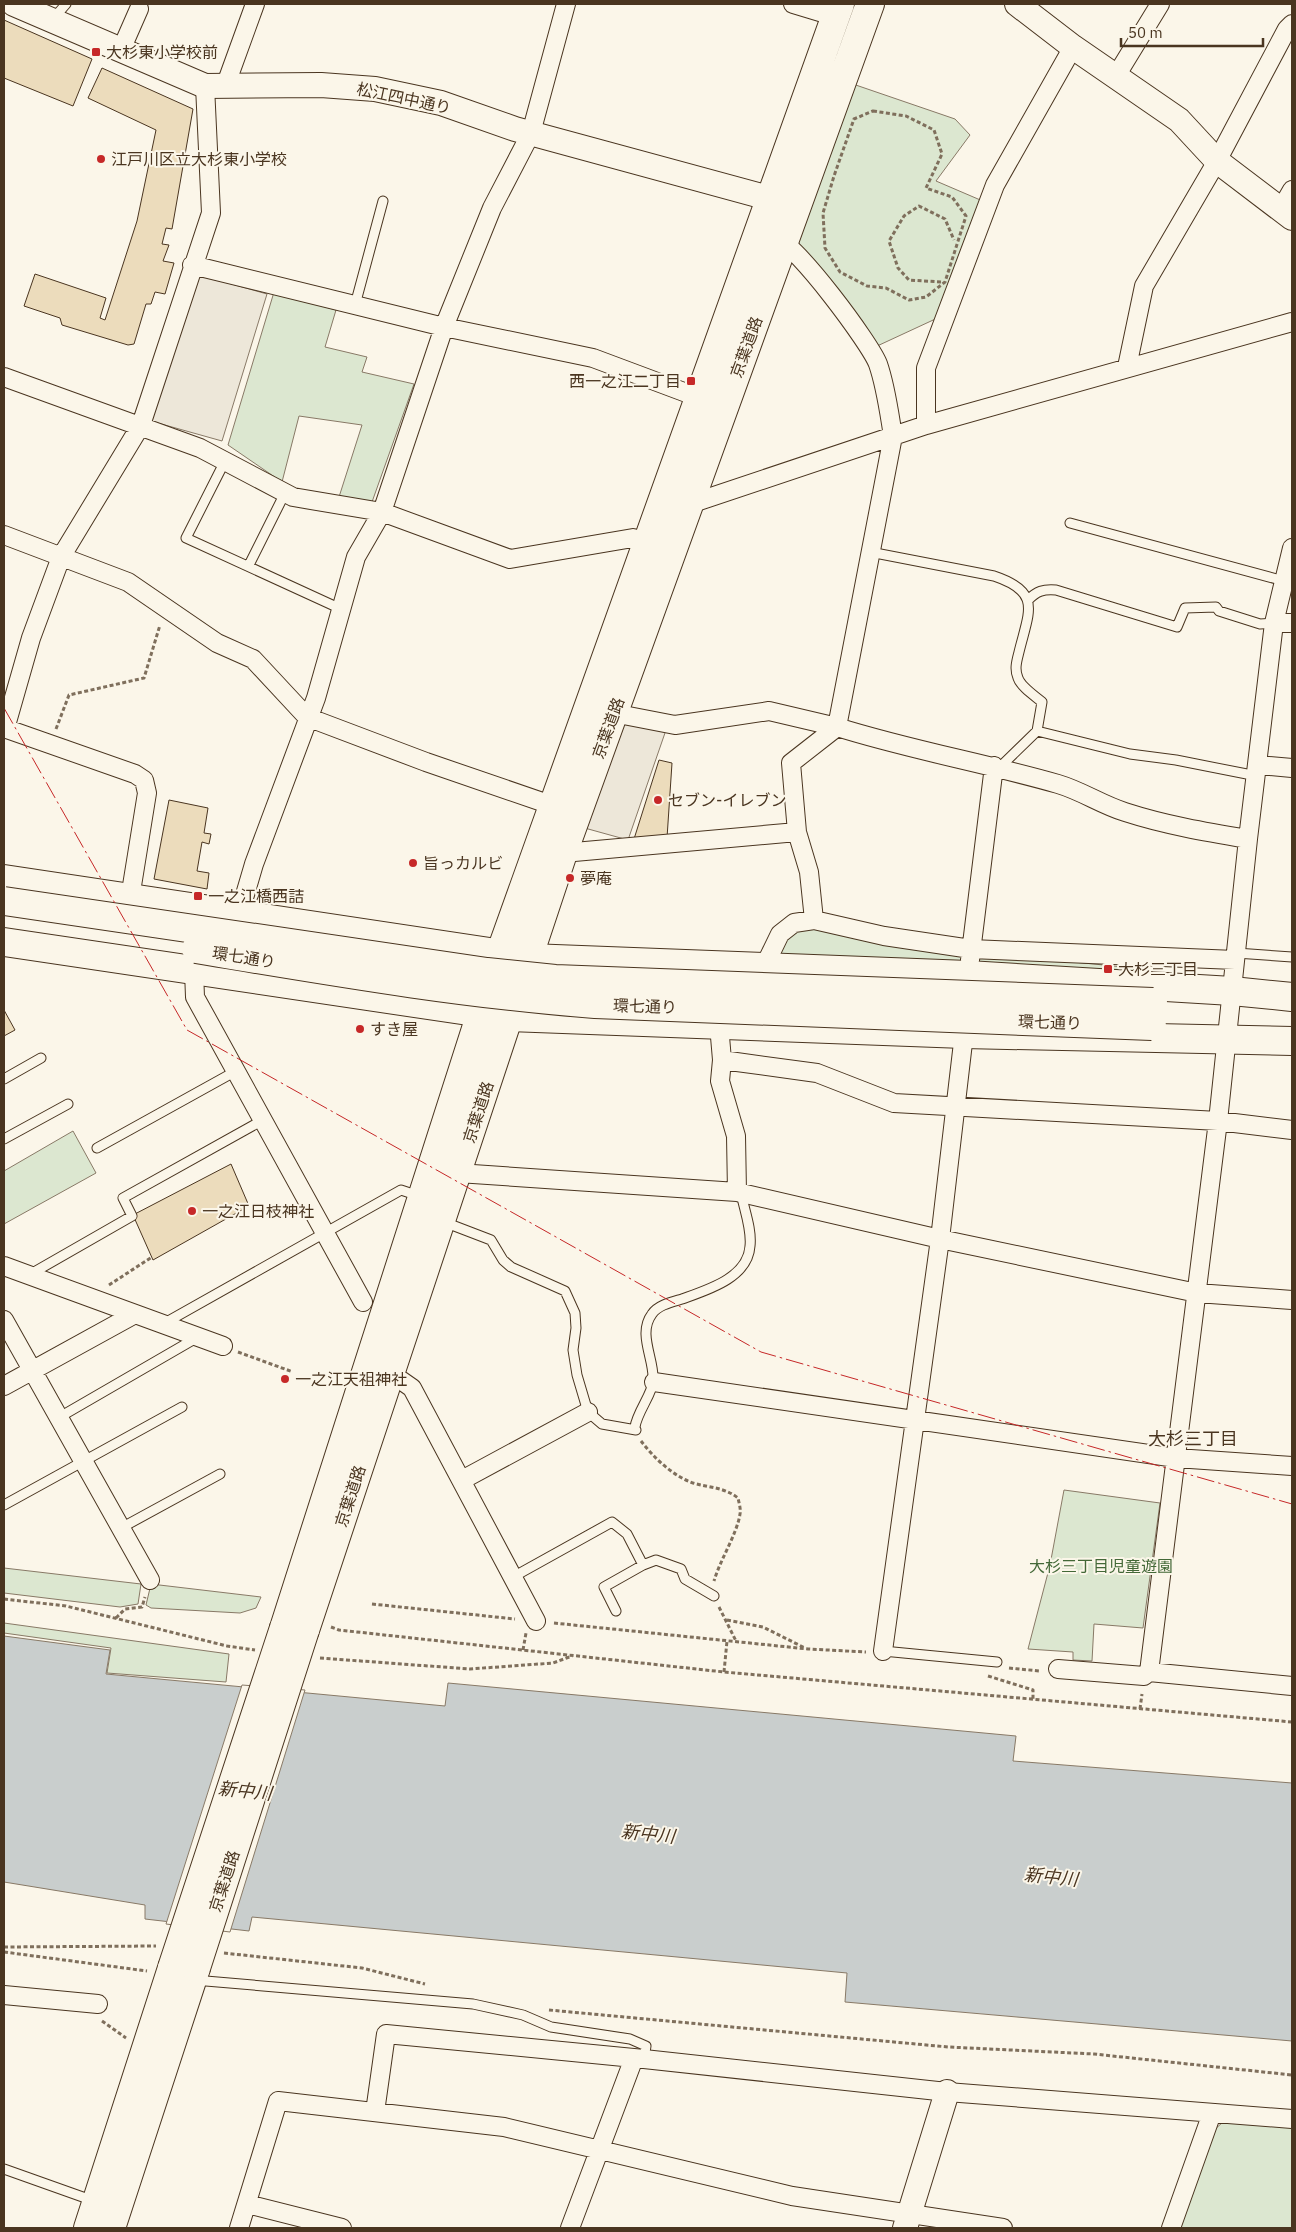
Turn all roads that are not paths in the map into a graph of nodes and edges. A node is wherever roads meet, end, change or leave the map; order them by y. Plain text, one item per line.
1 (14, 4) edge
2 (254, 4) edge
3 (566, 4) edge
4 (793, 4) edge
5 (870, 4) edge
6 (1018, 4) edge
7 (1160, 4) edge
8 (139, 9) dead end
9 (838, 10) edge
10 (59, 12) edge
11 (1292, 24) edge
12 (1072, 46) junction
13 (121, 50) junction
14 (1116, 76) junction
15 (215, 85) junction
16 (531, 133) junction
17 (1216, 161) junction
18 (383, 201) dead end
19 (784, 202) junction
20 (1289, 206) edge
21 (771, 237) junction
22 (192, 265) junction
23 (355, 305) junction
24 (1292, 322) edge
25 (444, 327) junction
26 (1127, 367) junction
27 (4, 376) edge
28 (700, 398) junction
29 (141, 425) junction
30 (926, 425) junction
31 (893, 436) junction
32 (225, 461) junction
33 (285, 493) junction
34 (690, 504) junction
35 (382, 512) junction
36 (1070, 523) dead end
37 (4, 535) edge
38 (648, 543) junction
39 (1292, 548) edge
40 (870, 552) junction
41 (61, 557) junction
42 (249, 565) junction
43 (1284, 581) junction
44 (1028, 600) junction
45 (341, 608) junction
46 (1274, 623) junction
47 (1292, 623) edge
48 (613, 713) junction
49 (307, 717) junction
50 (837, 727) junction
51 (4, 728) edge
52 (1037, 732) junction
53 (996, 767) junction
54 (1292, 768) edge
55 (1258, 771) junction
56 (554, 806) junction
57 (797, 832) junction
58 (1248, 839) junction
59 (563, 853) junction
60 (4, 878) edge
61 (130, 898) junction
62 (4, 901) edge
63 (239, 915) junction
64 (4, 920) edge
65 (814, 920) junction
66 (4, 942) edge
67 (500, 954) junction
68 (1236, 957) junction
69 (1292, 957) edge
70 (529, 958) junction
71 (970, 962) junction
72 (764, 967) junction
73 (194, 971) junction
74 (1292, 997) edge
75 (1292, 1006) edge
76 (481, 1014) junction
77 (1153, 1014) junction
78 (1229, 1016) junction
79 (509, 1017) junction
80 (719, 1026) junction
81 (964, 1034) junction
82 (1292, 1034) edge
83 (1292, 1041) edge
84 (41, 1058) dead end
85 (722, 1060) junction
86 (236, 1071) junction
87 (4, 1079) edge
88 (68, 1104) dead end
89 (956, 1106) junction
90 (263, 1120) junction
91 (1218, 1121) junction
92 (1292, 1130) edge
93 (4, 1139) edge
94 (97, 1148) dead end
95 (458, 1173) junction
96 (739, 1193) junction
97 (422, 1197) junction
98 (442, 1221) junction
99 (324, 1233) junction
100 (940, 1239) junction
101 (4, 1266) edge
102 (29, 1275) junction
103 (1197, 1293) junction
104 (1292, 1300) edge
105 (363, 1302) dead end
106 (135, 1314) junction
107 (163, 1324) junction
108 (5, 1326) edge
109 (198, 1337) junction
110 (224, 1346) road end
111 (32, 1371) junction
112 (389, 1378) junction
113 (654, 1382) junction
114 (4, 1386) edge
115 (182, 1407) dead end
116 (588, 1412) junction
117 (58, 1418) junction
118 (914, 1420) junction
119 (1176, 1458) junction
120 (83, 1461) junction
121 (1292, 1466) edge
122 (220, 1474) dead end
123 (462, 1480) junction
124 (4, 1505) edge
125 (121, 1528) junction
126 (644, 1565) junction
127 (513, 1577) junction
128 (150, 1580) road end
129 (714, 1596) road end
130 (616, 1611) dead end
131 (536, 1621) road end
132 (299, 1625) junction
133 (883, 1651) joint
134 (998, 1662) dead end
135 (1058, 1669) dead end
136 (1149, 1672) junction
137 (1292, 1686) edge
138 (182, 1964) junction
139 (4, 1995) edge
140 (98, 2004) dead end
141 (639, 2059) junction
142 (947, 2092) junction
143 (375, 2112) junction
144 (1212, 2113) junction
145 (1292, 2119) edge
146 (598, 2150) junction
147 (4, 2169) edge
148 (96, 2202) junction
149 (247, 2204) junction
150 (908, 2221) edge
151 (88, 2228) edge
152 (111, 2228) edge
153 (239, 2228) edge
154 (342, 2228) edge
155 (570, 2228) edge
156 (1004, 2228) edge
157 (1171, 2228) edge

1 - 10 street, 松江四中通り
2 - 15 street
3 - 16 street
4 - 9 street
5 - 19 main road, 京葉道路
6 - 12 street
7 - 14 street
8 - 13 street
9 - 19 main road, 京葉道路
10 - 13 street, 松江四中通り
11 - 17 street
12 - 14 street
12 - 30 street
13 - 15 street, 松江四中通り
14 - 17 street
15 - 16 street, 松江四中通り
15 - 22 street
16 - 19 street, 松江四中通り
16 - 25 street
17 - 20 street
17 - 26 street
18 - 23 lane
19 - 21 main road, 京葉道路
21 - 28 main road, 京葉道路
21 - 31 street
21 - 34 main road, 京葉道路
22 - 23 street
22 - 29 street
23 - 25 street
24 - 26 street
25 - 28 street
25 - 35 street
26 - 30 street
27 - 29 street
28 - 38 main road, 京葉道路
29 - 32 street
29 - 41 street
30 - 31 street
31 - 34 street
31 - 40 street
32 - 33 street
32 - 42 lane
33 - 35 street
33 - 42 lane
34 - 48 main road, 京葉道路
35 - 38 street
35 - 45 street
36 - 43 lane
37 - 41 street
38 - 56 main road, 京葉道路
39 - 43 street
40 - 44 lane
40 - 50 street
41 - 49 street
41 - 51 street
42 - 45 lane
43 - 46 street
44 - 46 lane
44 - 52 lane
45 - 49 street
46 - 47 street
46 - 55 street
48 - 50 street
48 - 59 main road, 京葉道路
49 - 56 street
49 - 63 street
50 - 53 street
50 - 57 street
51 - 61 street
52 - 53 lane
52 - 55 lane
53 - 58 street
53 - 71 street
54 - 55 street
55 - 58 street
56 - 67 main road, 京葉道路
57 - 59 street
57 - 65 street
58 - 68 street
59 - 70 main road, 京葉道路
60 - 61 main road
61 - 63 main road
62 - 77 main road, 環七通り, bridge
63 - 67 main road
64 - 77 main road, 環七通り, bridge
65 - 71 street
65 - 72 street
66 - 73 main road
67 - 70 main road
67 - 76 main road, 京葉道路
68 - 69 lane
68 - 71 street
68 - 78 street
70 - 72 main road
70 - 79 main road, 京葉道路
71 - 72 main road
71 - 78 main road
73 - 76 main road
73 - 86 street
74 - 78 main road
75 - 78 main road, 環七通り
76 - 79 main road
76 - 97 main road, 京葉道路
77 - 78 main road, 環七通り
78 - 81 main road
78 - 82 main road, 環七通り
78 - 83 main road
78 - 91 street
79 - 80 main road
79 - 95 main road, 京葉道路
80 - 81 main road
80 - 85 street
81 - 89 street
84 - 87 lane
85 - 89 street
85 - 96 street
86 - 90 street
86 - 94 lane
88 - 93 lane
89 - 91 street
89 - 100 street
90 - 99 street
90 - 102 lane
91 - 92 street
91 - 103 street
95 - 96 street
95 - 98 main road, 京葉道路
96 - 100 street
96 - 113 lane
97 - 99 lane
97 - 132 main road, 京葉道路
98 - 112 main road, 京葉道路
98 - 116 lane
99 - 105 street
99 - 107 lane
100 - 103 street
100 - 118 street
101 - 102 street
102 - 106 street
103 - 104 street
103 - 119 street
106 - 107 street
106 - 111 street
107 - 109 street
108 - 111 street
109 - 110 street
109 - 117 lane
111 - 114 street
111 - 117 street
112 - 123 street
112 - 132 main road, 京葉道路
113 - 116 lane
113 - 118 street
115 - 120 lane
116 - 123 street
117 - 120 street
118 - 119 street
118 - 133 street
119 - 121 street
119 - 136 street
120 - 124 lane
120 - 125 street
122 - 125 lane
123 - 127 street
125 - 128 street
126 - 127 lane
126 - 129 lane
126 - 130 lane
127 - 131 street
132 - 138 main road, 京葉道路, bridge
133 - 134 lane
135 - 136 street
136 - 137 street
138 - 141 lane
138 - 148 main road, 京葉道路
138 - 152 main road, 京葉道路
139 - 140 street
141 - 142 street
141 - 143 street
141 - 146 street
142 - 144 street
142 - 150 street
143 - 146 street
143 - 149 street
144 - 145 street
144 - 157 street
146 - 150 street
146 - 155 street
147 - 148 lane
148 - 151 main road, 京葉道路
149 - 153 street
149 - 154 street
150 - 156 street

